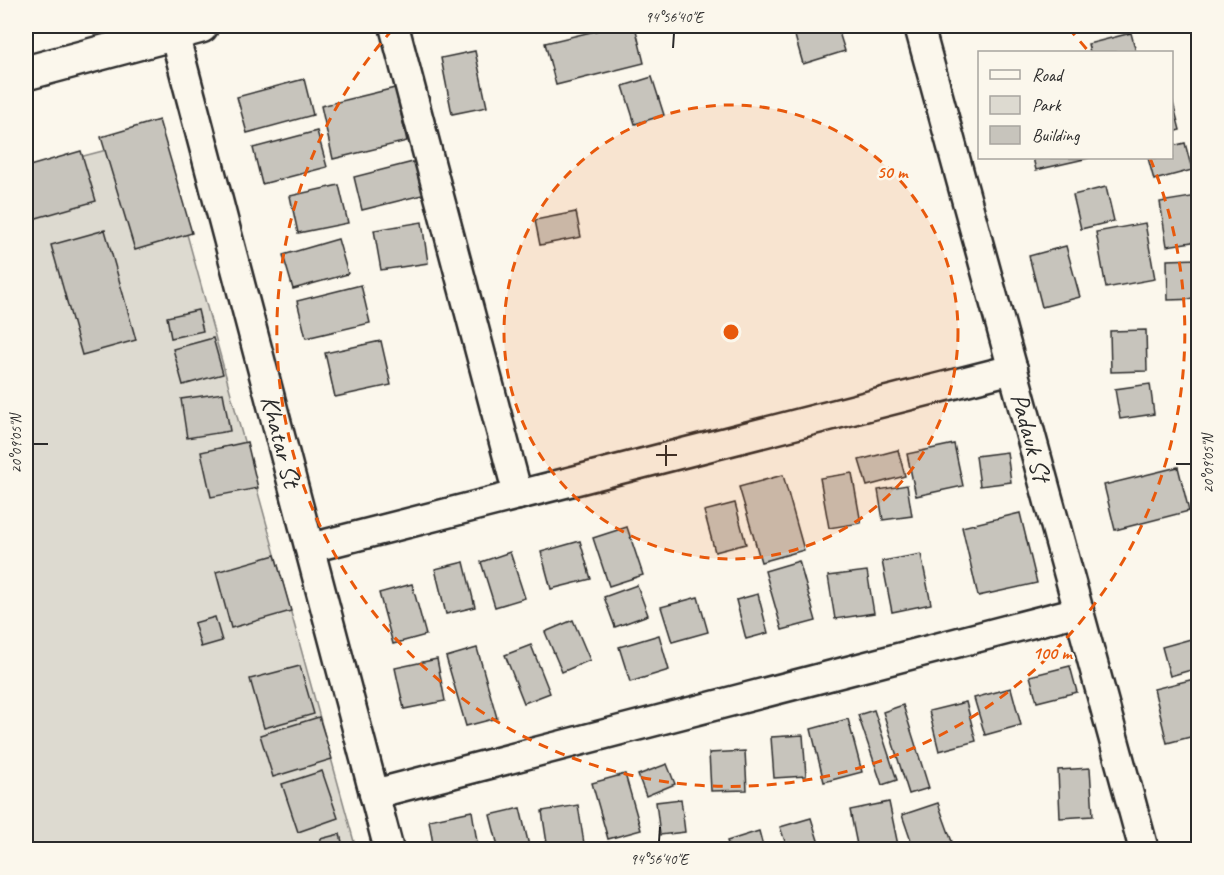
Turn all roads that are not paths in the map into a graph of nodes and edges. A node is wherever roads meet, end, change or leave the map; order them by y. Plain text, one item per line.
1 (394, 26) edge
2 (919, 26) edge
3 (188, 29) edge
4 (138, 34) edge
5 (26, 73) edge
6 (1013, 369) junction
7 (518, 495) junction
8 (310, 548) junction
9 (1079, 611) junction
10 (374, 794) junction
11 (389, 849) edge
12 (1144, 849) edge

1 - 7 street
2 - 6 street, Padauk St
3 - 4 street
3 - 8 street, Khatar St
4 - 5 street
6 - 7 street
6 - 9 street, Padauk St
7 - 8 street
8 - 10 street, Khatar St
9 - 10 street
9 - 12 street, Padauk St
10 - 11 street, Khatar St

